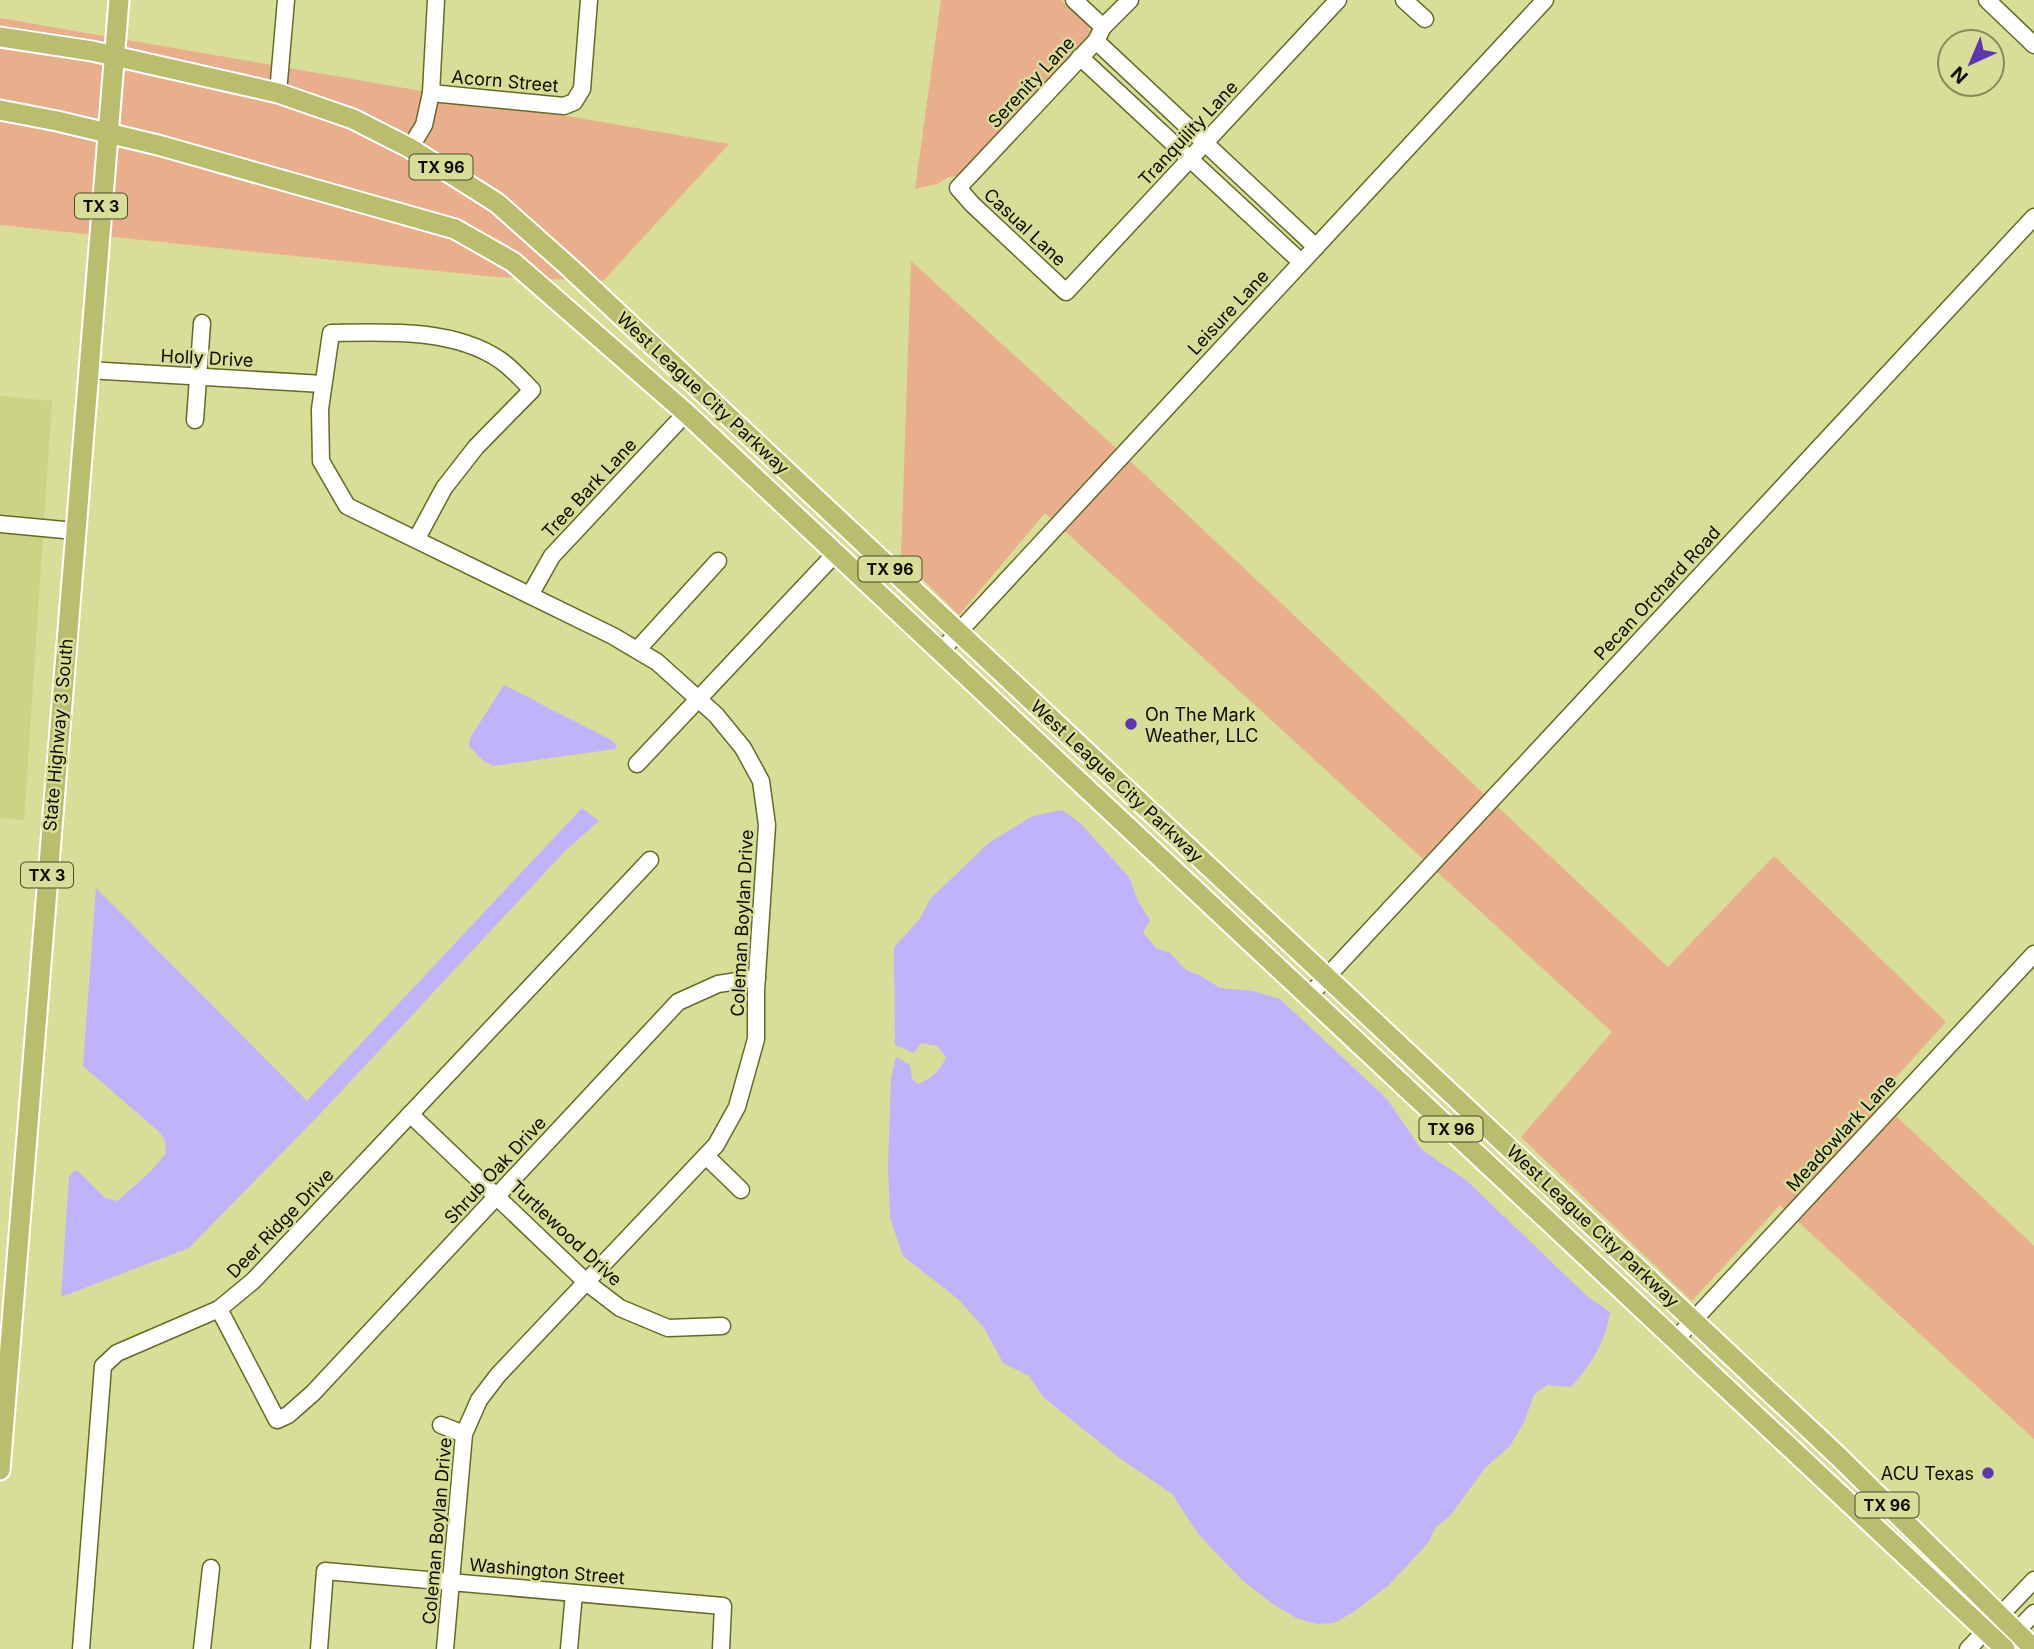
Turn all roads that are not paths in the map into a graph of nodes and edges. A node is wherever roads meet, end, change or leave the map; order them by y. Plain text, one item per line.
1 (119, 0) edge
2 (286, 0) edge
3 (436, 0) edge
4 (589, 0) edge
5 (1074, 0) edge
6 (1130, 0) edge
7 (1338, 0) edge
8 (1404, 0) edge
9 (1986, 0) edge
10 (1534, 4) edge
11 (1425, 19) dead end
12 (1100, 34) junction
13 (0, 37) edge
14 (2034, 45) edge
15 (114, 56) junction
16 (1080, 57) junction
17 (278, 93) junction
18 (431, 93) junction
19 (0, 110) edge
20 (107, 133) junction
21 (1205, 144) junction
22 (410, 148) junction
23 (1191, 159) junction
24 (958, 188) joint
25 (2034, 217) edge
26 (1316, 247) junction
27 (1301, 262) junction
28 (1066, 292) joint
29 (202, 323) dead end
30 (88, 370) junction
31 (197, 377) junction
32 (323, 384) junction
33 (704, 394) junction
34 (686, 413) junction
35 (195, 420) dead end
36 (0, 524) edge
37 (75, 531) junction
38 (416, 540) junction
39 (835, 554) junction
40 (718, 561) dead end
41 (530, 595) junction
42 (957, 632) junction
43 (637, 650) junction
44 (940, 652) junction
45 (698, 698) junction
46 (637, 764) dead end
47 (650, 860) dead end
48 (2034, 954) edge
49 (1327, 976) junction
50 (757, 978) junction
51 (1309, 996) junction
52 (410, 1114) junction
53 (706, 1156) junction
54 (741, 1190) dead end
55 (497, 1196) junction
56 (586, 1282) junction
57 (219, 1309) junction
58 (1693, 1320) junction
59 (722, 1326) dead end
60 (1676, 1339) junction
61 (441, 1425) dead end
62 (464, 1434) junction
63 (0, 1470) edge
64 (211, 1568) dead end
65 (2034, 1580) edge
66 (451, 1582) junction
67 (574, 1593) junction
68 (2034, 1613) edge
69 (2000, 1615) junction
70 (1985, 1630) junction
71 (2016, 1631) junction
72 (2003, 1648) edge
73 (81, 1649) edge
74 (202, 1649) edge
75 (320, 1649) edge
76 (445, 1649) edge
77 (569, 1649) edge
78 (720, 1649) edge
79 (1968, 1649) edge
80 (2034, 1649) edge

1 - 15 main road, State Highway 3 South / TX 3
2 - 17 street
3 - 18 street
4 - 18 street, Acorn Street
5 - 12 street
6 - 12 street, Serenity Lane
7 - 21 street, Tranquility Lane
8 - 11 street
9 - 14 street
10 - 26 street, Leisure Lane
12 - 16 street, Serenity Lane
12 - 21 street
13 - 15 main road, TX 96
15 - 17 main road, West League City Parkway / TX 96
15 - 20 main road, State Highway 3 South / TX 3
16 - 23 street
16 - 24 street, Serenity Lane
17 - 22 main road, West League City Parkway / TX 96
18 - 22 street
19 - 20 main road, TX 96
20 - 30 main road, State Highway 3 South / TX 3
20 - 34 main road, West League City Parkway / TX 96
21 - 23 street, Tranquility Lane
21 - 26 street
22 - 33 main road, West League City Parkway / TX 96
23 - 27 street
23 - 28 street, Tranquility Lane
24 - 28 street, Casual Lane
25 - 49 street, Pecan Orchard Road
26 - 27 street, Leisure Lane
27 - 42 street, Leisure Lane
29 - 31 street
30 - 31 street, Holly Drive
30 - 37 main road, State Highway 3 South / TX 3
31 - 32 street, Holly Drive
31 - 35 street
32 - 38 street, Coleman Boylan Drive
32 - 38 street, Coleman Boylan Drive
33 - 34 main road
33 - 42 main road, West League City Parkway / TX 96
34 - 39 main road, West League City Parkway / TX 96
34 - 41 street, Tree Bark Lane
36 - 37 street
37 - 63 main road, State Highway 3 South / TX 3
38 - 41 street, Coleman Boylan Drive
39 - 44 main road, West League City Parkway / TX 96
39 - 45 street
40 - 43 street
41 - 43 street, Coleman Boylan Drive
42 - 44 street, Leisure Lane
42 - 49 main road, West League City Parkway / TX 96
43 - 45 street, Coleman Boylan Drive
44 - 51 main road, West League City Parkway / TX 96
45 - 46 street
45 - 50 street, Coleman Boylan Drive
47 - 52 street, Deer Ridge Drive
48 - 58 street, Meadowlark Lane
49 - 51 street, Pecan Orchard Road
49 - 58 main road, West League City Parkway / TX 96
50 - 53 street, Coleman Boylan Drive
50 - 55 street, Shrub Oak Drive
51 - 60 main road, West League City Parkway / TX 96
52 - 55 street, Turtlewood Drive
52 - 57 street, Deer Ridge Drive
53 - 54 street
53 - 56 street, Coleman Boylan Drive
55 - 56 street, Turtlewood Drive
55 - 57 street, Shrub Oak Drive
56 - 59 street, Turtlewood Drive
56 - 62 street, Coleman Boylan Drive
57 - 73 street, Deer Ridge Drive
58 - 60 street, Meadowlark Lane
58 - 69 main road, West League City Parkway / TX 96
60 - 70 main road, West League City Parkway / TX 96
61 - 62 street
62 - 66 street, Coleman Boylan Drive
64 - 74 street
65 - 69 street
66 - 67 street, Washington Street
66 - 75 street, Washington Street
66 - 76 street, Coleman Boylan Drive
67 - 77 street
67 - 78 street, Washington Street
68 - 71 street
69 - 70 street
69 - 71 main road, West League City Parkway / TX 96
70 - 72 main road, West League City Parkway / TX 96
70 - 79 street
71 - 72 street
71 - 80 main road, West League City Parkway / TX 96

